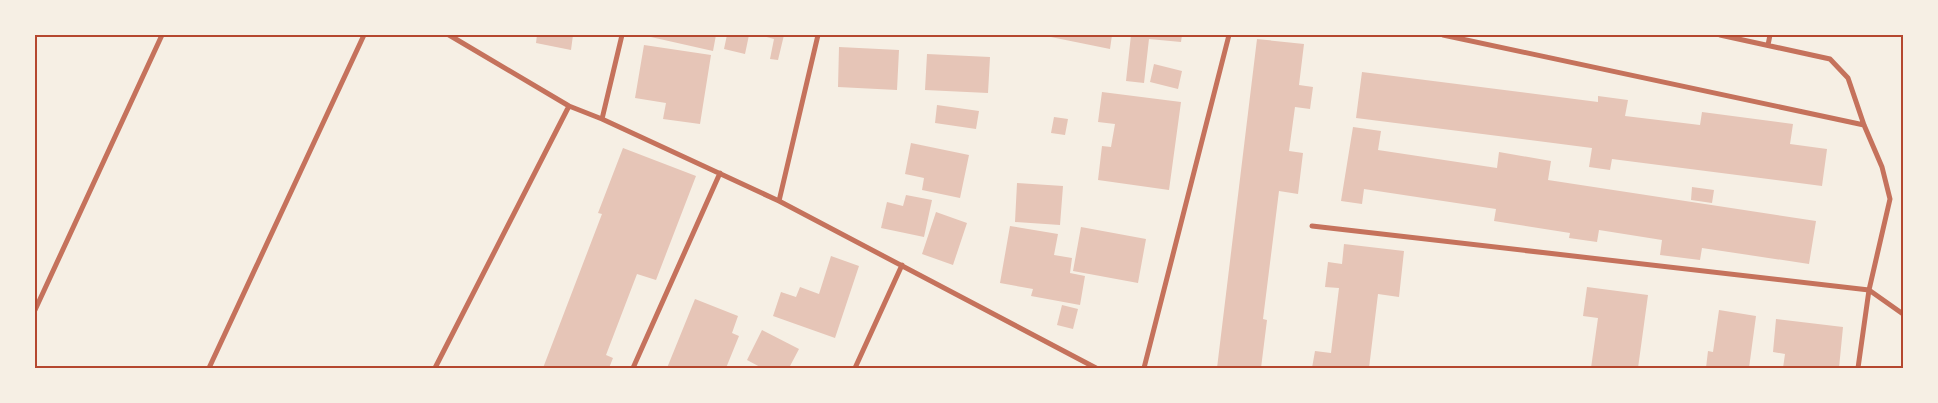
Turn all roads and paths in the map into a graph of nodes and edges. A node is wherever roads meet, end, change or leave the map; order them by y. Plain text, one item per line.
1 (162, 35) edge
2 (364, 35) edge
3 (448, 35) edge
4 (622, 35) edge
5 (818, 35) edge
6 (1229, 35) edge
7 (1443, 35) edge
8 (1720, 35) edge
9 (1770, 35) edge
10 (1768, 45) junction
11 (569, 106) junction
12 (602, 119) junction
13 (1864, 126) junction
14 (720, 173) junction
15 (779, 201) junction
16 (1312, 226) dead end
17 (902, 265) junction
18 (1869, 290) junction
19 (35, 310) edge
20 (1903, 314) edge
21 (1088, 366) edge
22 (209, 368) edge
23 (435, 368) edge
24 (633, 368) edge
25 (855, 368) edge
26 (1096, 368) edge
27 (1144, 368) edge
28 (1858, 368) edge

1 - 19 street
2 - 22 street
3 - 11 street
4 - 12 street
5 - 15 street
6 - 27 street
7 - 13 street
8 - 10 street
9 - 10 street
10 - 13 street
11 - 12 street
11 - 23 street
12 - 14 street
13 - 18 street
14 - 15 street
14 - 24 street
15 - 17 street
16 - 18 street
17 - 21 street
17 - 25 street
18 - 20 street
18 - 28 street
21 - 26 street

